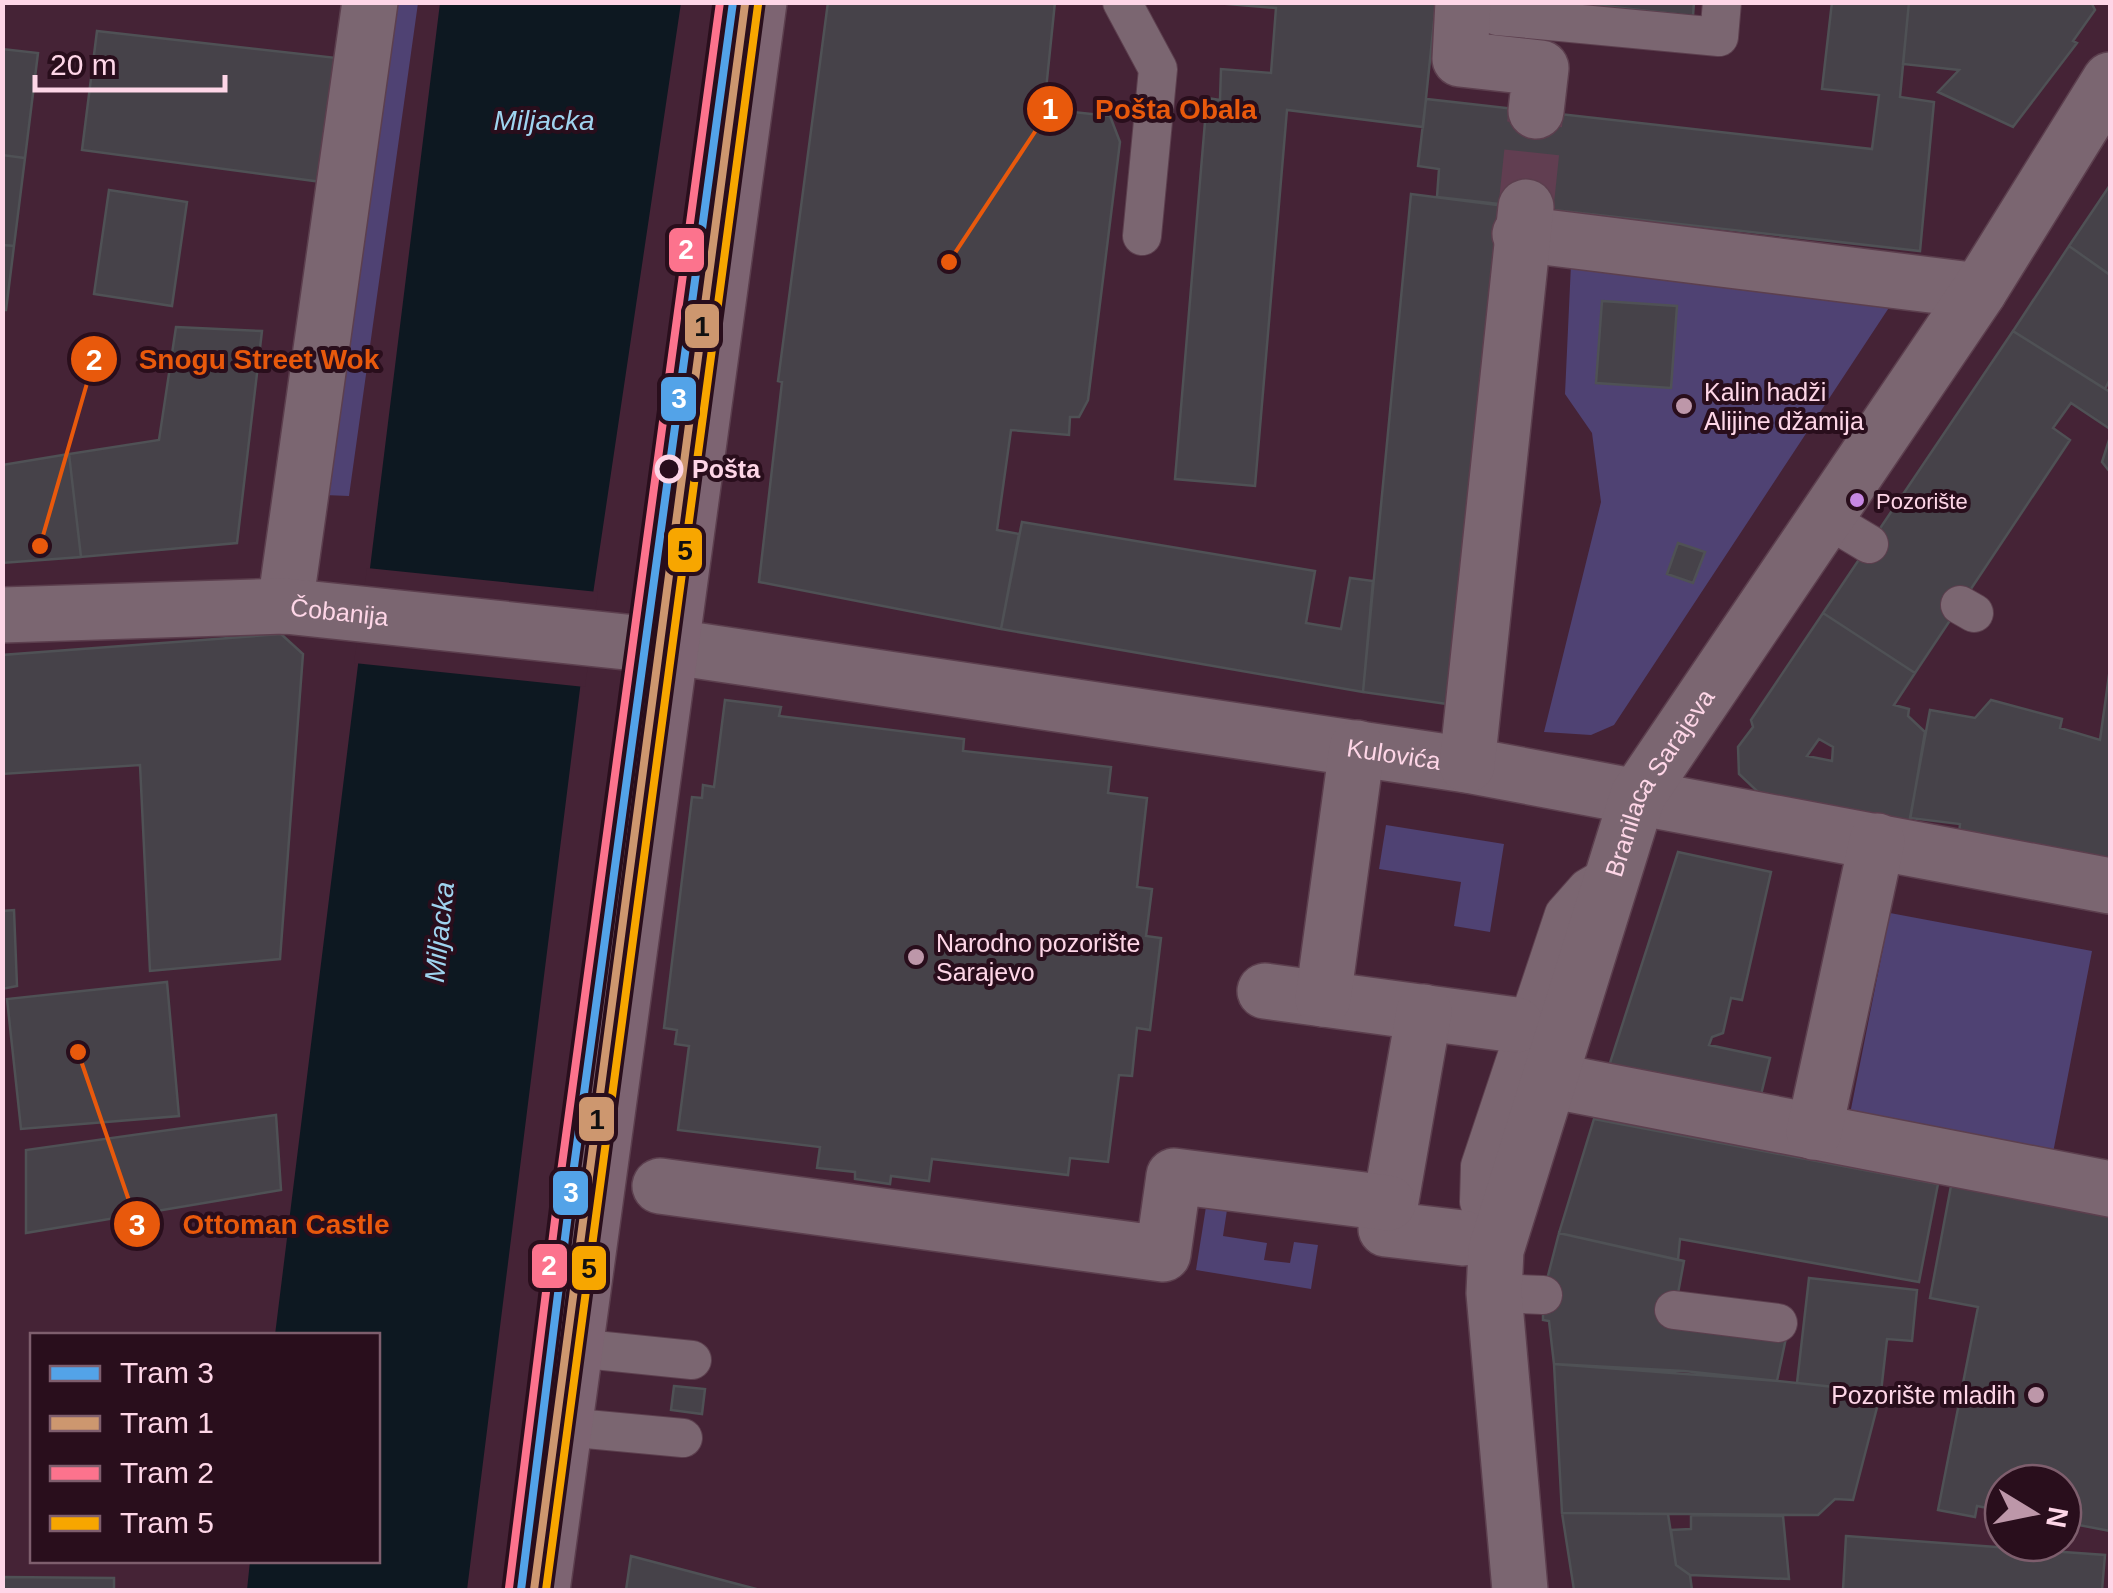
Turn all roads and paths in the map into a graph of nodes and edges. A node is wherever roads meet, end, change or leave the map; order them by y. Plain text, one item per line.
1 (370, 2) edge
2 (759, 2) edge
3 (1122, 2) edge
4 (1462, 2) edge
5 (1498, 2) edge
6 (1722, 2) edge
7 (2110, 80) edge
8 (1536, 111) tunnel mouth
9 (1142, 236) dead end
10 (1979, 291) junction
11 (303, 608) junction
12 (2, 615) edge
13 (672, 647) junction
14 (1357, 748) junction
15 (1467, 764) junction
16 (1638, 795) junction
17 (1877, 841) junction
18 (1614, 872) junction
19 (2110, 886) edge
20 (1265, 991) dead end
21 (1323, 999) junction
22 (1424, 1012) junction
23 (1516, 1025) dead end
24 (1549, 1080) junction
25 (1814, 1132) junction
26 (2109, 1179) edge
27 (660, 1186) dead end
28 (1388, 1203) junction
29 (1499, 1269) junction
30 (1674, 1310) dead end
31 (1778, 1323) dead end
32 (574, 1348) junction
33 (692, 1360) dead end
34 (565, 1427) junction
35 (683, 1438) dead end
36 (542, 1590) edge
37 (1520, 1590) edge

1 - 11 street
2 - 13 main road
3 - 9 lane
4 - 8 street
5 - 6 lane
7 - 10 street, Branilaca Sarajeva
10 - 15 street
10 - 16 street, Branilaca Sarajeva
11 - 12 street, Čobanija
11 - 13 street, Čobanija
13 - 14 street, Kulovića
13 - 32 main road
14 - 15 street, Kulovića
14 - 21 street
15 - 16 street, Kulovića
16 - 17 street, Kulovića
16 - 18 street, Branilaca Sarajeva
17 - 19 street, Kulovića
17 - 25 street
18 - 24 street, Branilaca Sarajeva
18 - 29 lane
20 - 21 street
21 - 22 street
22 - 23 street
22 - 28 street
24 - 25 street
24 - 29 street, Branilaca Sarajeva
25 - 26 street
27 - 28 street
28 - 29 street
29 - 37 street, Branilaca Sarajeva
30 - 31 lane
32 - 33 lane
32 - 34 main road
34 - 35 lane
34 - 36 main road

